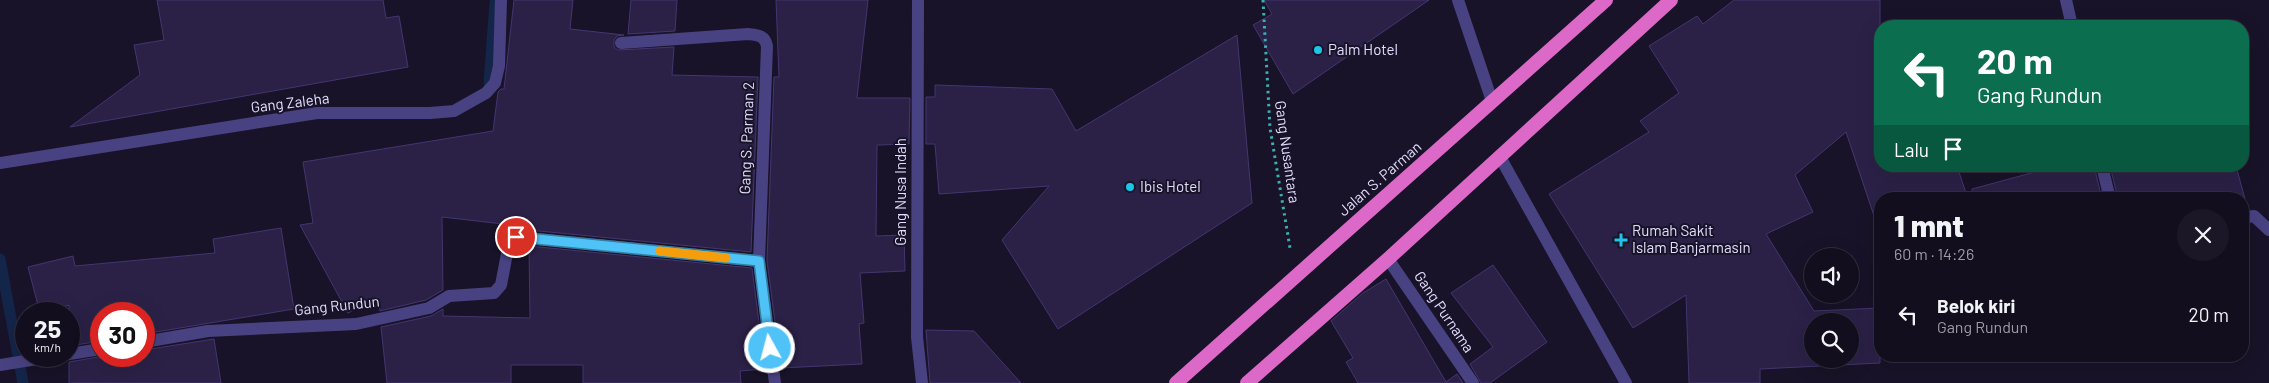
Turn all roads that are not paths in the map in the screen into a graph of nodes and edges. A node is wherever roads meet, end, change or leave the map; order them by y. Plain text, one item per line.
1 (501, 0) edge
2 (918, 0) edge
3 (1458, 0) edge
4 (1606, 0) edge
5 (1671, 0) edge
6 (2066, 0) edge
7 (2071, 20) edge
8 (621, 43) dead end
9 (1492, 101) junction
10 (1500, 157) junction
11 (0, 163) edge
12 (2103, 172) edge
13 (2108, 192) edge
14 (2249, 217) edge
15 (2269, 230) edge
16 (1388, 259) junction
17 (759, 261) junction
18 (155, 340) edge
19 (15, 363) edge
20 (0, 365) edge
21 (775, 383) edge
22 (922, 383) edge
23 (1176, 383) edge
24 (1247, 383) edge
25 (1473, 383) edge
26 (1626, 383) edge

1 - 11 street, Gang Zaleha
2 - 22 street, Gang Nusa Indah
3 - 9 street
4 - 9 highway, Jalan S. Parman
5 - 10 highway
6 - 7 street
8 - 17 street, Gang S. Parman 2
9 - 23 highway, Jalan S. Parman
10 - 16 highway
10 - 26 street
12 - 13 street
14 - 15 street
16 - 24 highway
16 - 25 street, Gang Purnama
17 - 18 street, Gang Rundun
17 - 21 street, Gang S. Parman 2
19 - 20 street

